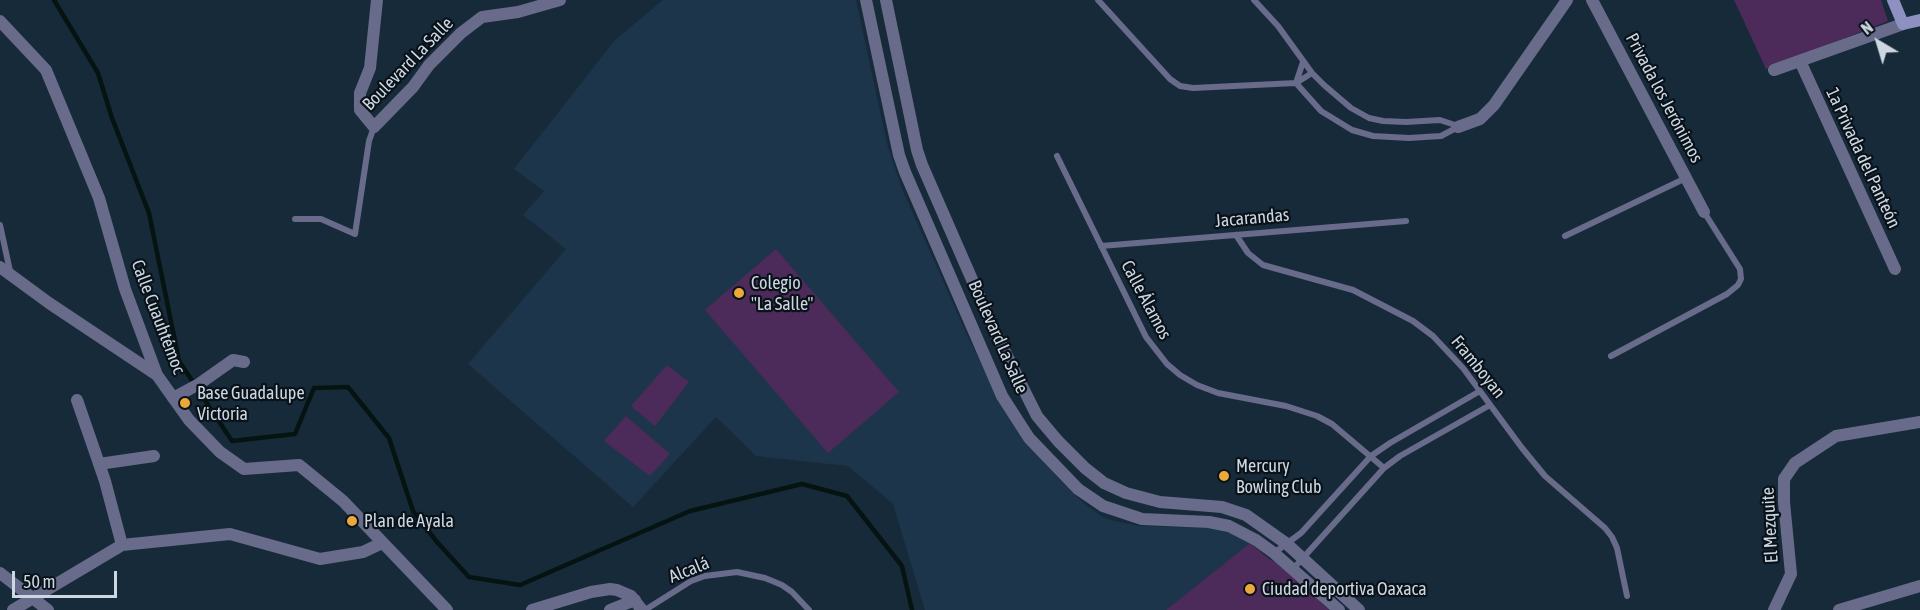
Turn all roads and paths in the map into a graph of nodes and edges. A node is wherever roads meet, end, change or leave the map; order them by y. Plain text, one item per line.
1 (377, 0) edge
2 (560, 0) edge
3 (866, 0) edge
4 (886, 0) edge
5 (1098, 0) edge
6 (1254, 0) edge
7 (1567, 0) edge
8 (1592, 0) edge
9 (1893, 0) edge
10 (1920, 20) edge
11 (0, 21) edge
12 (1903, 24) junction
13 (1800, 61) junction
14 (1303, 62) junction
15 (1774, 70) dead end
16 (1312, 73) junction
17 (1296, 83) junction
18 (374, 127) junction
19 (1458, 127) junction
20 (1057, 156) dead end
21 (1686, 178) junction
22 (1704, 212) joint
23 (296, 219) dead end
24 (1406, 221) dead end
25 (0, 225) edge
26 (1236, 235) junction
27 (1565, 236) dead end
28 (1101, 246) junction
29 (0, 267) edge
30 (1895, 269) dead end
31 (10, 275) junction
32 (1611, 356) dead end
33 (244, 362) dead end
34 (157, 375) junction
35 (1480, 391) junction
36 (178, 396) junction
37 (77, 400) dead end
38 (1490, 405) junction
39 (1920, 422) edge
40 (154, 456) dead end
41 (1371, 456) junction
42 (99, 464) junction
43 (1384, 468) junction
44 (382, 543) junction
45 (1287, 544) junction
46 (122, 545) junction
47 (1274, 553) junction
48 (1303, 558) junction
49 (1293, 569) junction
50 (0, 573) edge
51 (1920, 586) edge
52 (1627, 596) dead end
53 (31, 598) junction
54 (641, 607) edge
55 (13, 610) edge
56 (48, 610) edge
57 (447, 610) edge
58 (532, 610) edge
59 (609, 610) edge
60 (809, 610) edge
61 (1339, 610) edge
62 (1359, 610) edge
63 (1774, 610) edge
64 (1839, 610) edge

1 - 18 street, Boulevard La Salle
2 - 18 street, Boulevard La Salle
3 - 47 street, Boulevard La Salle
4 - 45 street, Boulevard La Salle
5 - 17 lane
6 - 14 lane
7 - 19 street
8 - 21 street, Privada los Jerónimos
9 - 12 street
10 - 12 street
11 - 34 street, Calle Cuauhtémoc
12 - 13 street
13 - 15 street
13 - 30 street, 1a Privada del Panteón
14 - 16 lane
14 - 17 lane
16 - 17 lane
16 - 19 lane
17 - 19 lane
18 - 23 lane
20 - 28 lane, Calle Álamos
21 - 22 street, Privada los Jerónimos
21 - 27 lane
22 - 32 lane
24 - 26 lane, Jacarandas
25 - 31 lane
26 - 28 lane, Jacarandas
26 - 35 lane, Framboyan
28 - 41 lane, Calle Álamos
29 - 31 street
31 - 34 street
33 - 36 street
34 - 36 street, Calle Cuauhtémoc
35 - 38 lane, Framboyan
35 - 41 lane
36 - 44 street, Calle Cuauhtémoc
37 - 42 street
38 - 43 lane
38 - 52 lane, Framboyan
39 - 63 street, El Mezquite
40 - 42 street
41 - 43 lane, Calle Álamos
41 - 45 lane
42 - 46 street
43 - 48 lane
44 - 46 street
44 - 57 street, Calle Cuauhtémoc
45 - 47 lane
45 - 48 street, Boulevard La Salle
46 - 53 street
47 - 49 street, Boulevard La Salle
48 - 49 lane
48 - 62 street, Boulevard La Salle
49 - 61 street, Boulevard La Salle
50 - 53 street
51 - 64 street
53 - 55 street
53 - 56 street
54 - 58 street
54 - 59 street
54 - 60 lane, Alcalá

